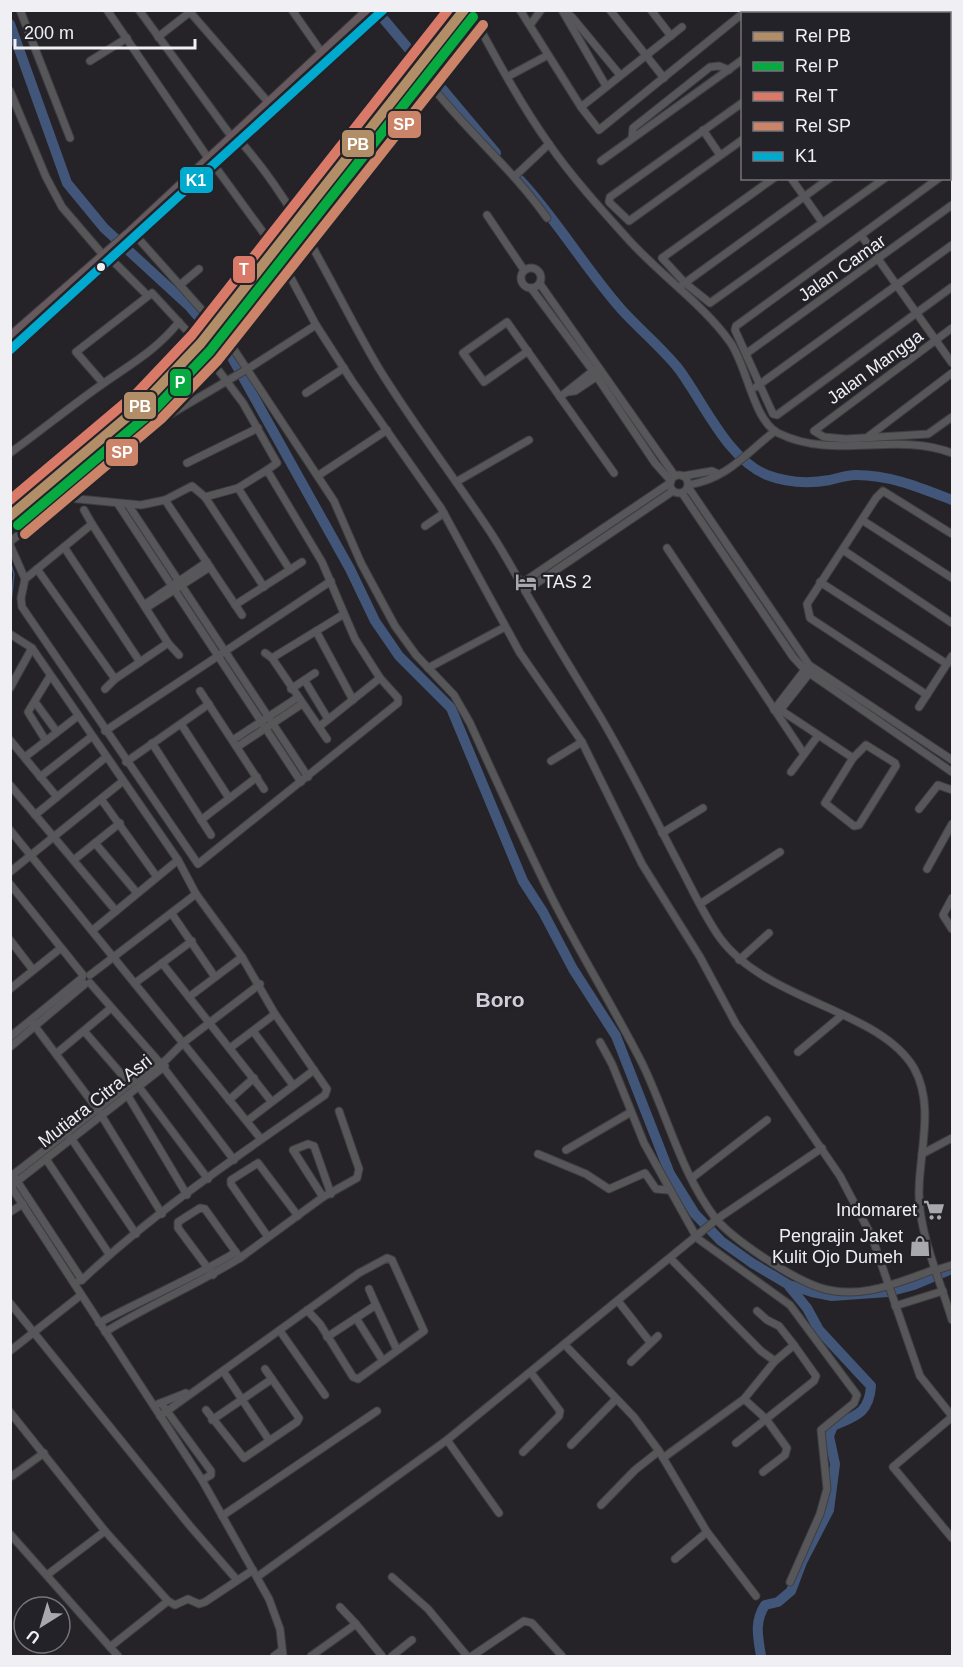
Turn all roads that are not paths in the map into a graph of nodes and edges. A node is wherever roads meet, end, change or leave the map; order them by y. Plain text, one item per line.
1 (20, 10) edge
2 (107, 10) edge
3 (139, 10) edge
4 (291, 10) edge
5 (384, 10) edge
6 (470, 10) edge
7 (520, 10) edge
8 (541, 10) edge
9 (562, 10) edge
10 (609, 10) edge
11 (651, 10) edge
12 (367, 12) edge
13 (741, 16) edge
14 (530, 25) junction
15 (682, 27) dead end
16 (671, 36) junction
17 (158, 37) junction
18 (127, 38) junction
19 (322, 53) junction
20 (548, 55) junction
21 (646, 56) junction
22 (90, 61) dead end
23 (741, 61) edge
24 (303, 70) junction
25 (729, 70) junction
26 (620, 75) junction
27 (311, 77) junction
28 (507, 77) junction
29 (664, 78) junction
30 (606, 86) junction
31 (434, 89) dead end
32 (10, 91) edge
33 (268, 102) junction
34 (741, 106) edge
35 (581, 107) junction
36 (703, 130) junction
37 (231, 136) junction
38 (70, 138) dead end
39 (632, 138) junction
40 (240, 141) junction
41 (741, 141) edge
42 (549, 144) junction
43 (720, 155) junction
44 (211, 161) junction
45 (601, 161) dead end
46 (515, 176) junction
47 (771, 180) edge
48 (791, 180) edge
49 (827, 180) edge
50 (882, 180) edge
51 (936, 180) edge
52 (804, 198) junction
53 (952, 205) edge
54 (617, 210) junction
55 (487, 215) dead end
56 (608, 216) junction
57 (547, 218) dead end
58 (822, 222) junction
59 (861, 235) junction
60 (132, 237) junction
61 (952, 245) edge
62 (279, 255) junction
63 (109, 257) junction
64 (879, 260) junction
65 (199, 269) dead end
66 (524, 270) junction
67 (685, 283) junction
68 (540, 284) junction
69 (180, 285) junction
70 (897, 286) junction
71 (952, 287) edge
72 (531, 288) junction
73 (678, 289) junction
74 (148, 296) junction
75 (202, 310) dead end
76 (916, 313) junction
77 (566, 321) junction
78 (179, 322) junction
79 (316, 325) junction
80 (559, 326) junction
81 (952, 328) edge
82 (188, 332) dead end
83 (10, 337) edge
84 (937, 340) junction
85 (10, 350) edge
86 (528, 351) junction
87 (747, 353) junction
88 (207, 355) dead end
89 (952, 363) edge
90 (344, 368) junction
91 (246, 370) junction
92 (597, 372) junction
93 (952, 374) edge
94 (229, 380) junction
95 (103, 383) junction
96 (760, 384) junction
97 (752, 390) junction
98 (306, 393) dead end
99 (560, 397) junction
100 (952, 417) edge
101 (126, 424) dead end
102 (258, 428) junction
103 (387, 430) junction
104 (775, 431) junction
105 (868, 436) junction
106 (529, 440) dead end
107 (872, 446) junction
108 (10, 453) edge
109 (952, 453) edge
110 (187, 464) dead end
111 (267, 470) junction
112 (614, 473) dead end
113 (319, 474) junction
114 (716, 474) junction
115 (675, 479) junction
116 (456, 482) junction
117 (688, 486) junction
118 (238, 488) junction
119 (674, 491) junction
120 (682, 493) junction
121 (205, 497) junction
122 (165, 500) junction
123 (118, 504) junction
124 (129, 506) junction
125 (84, 510) dead end
126 (444, 513) junction
127 (862, 520) junction
128 (610, 522) junction
129 (92, 524) junction
130 (425, 526) dead end
131 (616, 529) junction
132 (952, 534) edge
133 (10, 543) edge
134 (64, 547) junction
135 (667, 548) dead end
136 (843, 550) junction
137 (302, 562) dead end
138 (208, 565) junction
139 (37, 569) junction
140 (290, 570) junction
141 (741, 574) junction
142 (952, 578) edge
143 (26, 579) junction
144 (331, 581) junction
145 (820, 582) junction
146 (522, 583) junction
147 (176, 586) junction
148 (264, 587) junction
149 (525, 591) junction
150 (235, 605) junction
151 (145, 606) junction
152 (242, 615) dead end
153 (344, 615) junction
154 (952, 623) edge
155 (505, 627) junction
156 (316, 631) junction
157 (10, 634) edge
158 (168, 643) junction
159 (32, 648) junction
160 (265, 653) dead end
161 (179, 655) dead end
162 (222, 655) junction
163 (952, 656) edge
164 (272, 658) junction
165 (140, 662) junction
166 (947, 664) junction
167 (428, 668) junction
168 (809, 669) junction
169 (315, 673) dead end
170 (50, 676) junction
171 (380, 678) junction
172 (115, 679) junction
173 (305, 681) junction
174 (10, 688) edge
175 (105, 688) dead end
176 (291, 689) junction
177 (201, 691) dead end
178 (927, 695) junction
179 (353, 700) junction
180 (299, 701) junction
181 (35, 702) junction
182 (208, 705) junction
183 (920, 707) dead end
184 (777, 711) junction
185 (78, 716) junction
186 (328, 719) junction
187 (267, 723) junction
188 (180, 724) junction
189 (320, 726) junction
190 (906, 730) junction
191 (105, 731) junction
192 (57, 732) junction
193 (91, 737) junction
194 (817, 737) junction
195 (901, 738) junction
196 (327, 739) dead end
197 (10, 740) edge
198 (46, 741) junction
199 (582, 742) junction
200 (152, 743) junction
201 (235, 744) junction
202 (804, 754) junction
203 (25, 757) junction
204 (105, 758) junction
205 (853, 758) junction
206 (952, 760) edge
207 (551, 761) dead end
208 (126, 762) junction
209 (791, 772) dead end
210 (952, 772) edge
211 (40, 777) junction
212 (256, 777) junction
213 (304, 779) junction
214 (123, 781) junction
215 (10, 786) edge
216 (264, 789) dead end
217 (952, 790) edge
218 (57, 797) junction
219 (229, 798) junction
220 (102, 799) junction
221 (703, 808) dead end
222 (919, 809) dead end
223 (35, 815) junction
224 (201, 820) junction
225 (120, 822) junction
226 (952, 824) edge
227 (10, 830) edge
228 (662, 833) junction
229 (211, 835) dead end
230 (55, 837) junction
231 (95, 843) junction
232 (780, 852) dead end
233 (32, 855) junction
234 (75, 859) junction
235 (178, 860) junction
236 (927, 869) dead end
237 (10, 872) edge
238 (157, 877) junction
239 (10, 884) edge
240 (137, 893) junction
241 (196, 894) junction
242 (952, 898) edge
243 (700, 904) junction
244 (116, 911) junction
245 (172, 914) junction
246 (952, 929) edge
247 (93, 930) junction
248 (769, 933) dead end
249 (10, 940) edge
250 (192, 942) junction
251 (61, 948) junction
252 (115, 957) junction
253 (242, 957) junction
254 (739, 960) junction
255 (162, 963) junction
256 (33, 970) junction
257 (215, 977) junction
258 (86, 979) junction
259 (135, 983) junction
260 (260, 984) junction
261 (10, 989) edge
262 (189, 997) junction
263 (111, 1008) junction
264 (275, 1014) junction
265 (841, 1016) junction
266 (209, 1022) junction
267 (33, 1024) junction
268 (84, 1031) junction
269 (253, 1031) junction
270 (10, 1037) edge
271 (600, 1042) dead end
272 (183, 1043) junction
273 (10, 1047) edge
274 (230, 1048) junction
275 (798, 1052) dead end
276 (57, 1053) junction
277 (163, 1064) junction
278 (314, 1070) junction
279 (254, 1078) junction
280 (130, 1084) junction
281 (292, 1085) junction
282 (139, 1087) junction
283 (128, 1096) junction
284 (229, 1100) junction
285 (271, 1101) junction
286 (339, 1111) dead end
287 (631, 1112) junction
288 (99, 1113) junction
289 (767, 1120) dead end
290 (247, 1121) junction
291 (71, 1138) junction
292 (952, 1138) edge
293 (261, 1139) junction
294 (822, 1148) junction
295 (566, 1150) dead end
296 (538, 1154) dead end
297 (922, 1154) junction
298 (46, 1159) junction
299 (234, 1160) junction
300 (692, 1178) junction
301 (208, 1179) junction
302 (13, 1181) edge
303 (668, 1190) junction
304 (332, 1194) junction
305 (188, 1195) junction
306 (323, 1197) junction
307 (23, 1204) junction
308 (10, 1212) edge
309 (162, 1214) junction
310 (298, 1216) junction
311 (715, 1221) junction
312 (136, 1234) junction
313 (268, 1237) junction
314 (698, 1237) junction
315 (109, 1254) junction
316 (238, 1255) junction
317 (671, 1259) junction
318 (952, 1265) edge
319 (936, 1271) junction
320 (211, 1272) junction
321 (78, 1282) junction
322 (888, 1287) junction
323 (369, 1289) dead end
324 (942, 1291) junction
325 (81, 1294) junction
326 (618, 1301) junction
327 (10, 1302) edge
328 (894, 1304) junction
329 (376, 1305) junction
330 (311, 1308) junction
331 (758, 1311) dead end
332 (356, 1318) junction
333 (952, 1320) edge
334 (99, 1323) junction
335 (34, 1330) junction
336 (280, 1331) junction
337 (105, 1332) junction
338 (658, 1336) dead end
339 (327, 1337) junction
340 (650, 1342) junction
341 (565, 1345) junction
342 (794, 1345) junction
343 (398, 1350) junction
344 (10, 1351) edge
345 (383, 1360) junction
346 (775, 1361) junction
347 (631, 1362) dead end
348 (265, 1369) dead end
349 (224, 1371) junction
350 (532, 1374) junction
351 (272, 1379) junction
352 (189, 1392) junction
353 (326, 1395) dead end
354 (242, 1399) junction
355 (616, 1399) junction
356 (744, 1399) junction
357 (157, 1404) junction
358 (206, 1410) dead end
359 (377, 1411) dead end
360 (10, 1412) edge
361 (163, 1413) junction
362 (952, 1417) edge
363 (766, 1419) junction
364 (212, 1420) junction
365 (269, 1440) junction
366 (447, 1440) junction
367 (736, 1443) dead end
368 (571, 1445) dead end
369 (44, 1452) junction
370 (523, 1452) dead end
371 (661, 1455) junction
372 (763, 1472) dead end
373 (12, 1476) edge
374 (202, 1480) junction
375 (601, 1505) dead end
376 (499, 1513) dead end
377 (222, 1516) junction
378 (105, 1531) junction
379 (707, 1532) junction
380 (10, 1534) edge
381 (952, 1538) edge
382 (675, 1559) dead end
383 (255, 1574) junction
384 (47, 1575) junction
385 (392, 1577) dead end
386 (237, 1580) junction
387 (790, 1582) dead end
388 (756, 1596) dead end
389 (168, 1601) junction
390 (340, 1607) dead end
391 (356, 1624) junction
392 (412, 1641) dead end
393 (110, 1647) junction
394 (282, 1653) edge
395 (118, 1656) edge
396 (274, 1656) edge
397 (311, 1656) edge
398 (382, 1656) edge
399 (392, 1656) edge
400 (467, 1656) edge
401 (472, 1656) edge
402 (562, 1656) edge

1 - 38 street
2 - 18 street
3 - 17 street
4 - 19 street
5 - 27 highway
6 - 28 street
7 - 14 street
8 - 14 street
9 - 26 street
9 - 30 street
10 - 21 street
11 - 16 street
12 - 19 highway
13 - 29 street
14 - 20 street
15 - 16 street
16 - 21 street
17 - 33 street
17 - 37 street
18 - 22 street
18 - 44 street
19 - 24 highway
20 - 28 street
20 - 35 street
21 - 26 street
21 - 29 street
23 - 25 street
24 - 27 highway
24 - 33 highway
25 - 39 street
25 - 39 street
26 - 30 street
27 - 40 highway
28 - 42 street
29 - 35 street
30 - 35 street
31 - 46 street
32 - 63 street
33 - 37 highway
34 - 36 street
36 - 43 street
36 - 54 street
37 - 44 highway
39 - 45 street
40 - 44 highway
40 - 116 street
41 - 43 street
42 - 46 street
42 - 56 street
43 - 54 street
44 - 60 highway
44 - 62 street
46 - 57 street
47 - 67 street
48 - 52 street
49 - 52 street
50 - 58 street
51 - 59 street
52 - 58 street
52 - 67 street
53 - 64 street, Jalan Camar
54 - 56 street
55 - 66 street
56 - 73 street
58 - 67 street
59 - 64 street
59 - 87 street
60 - 63 highway
60 - 69 street
61 - 70 street
62 - 79 street
62 - 91 street
63 - 74 street
63 - 83 highway
63 - 85 highway
64 - 70 street
64 - 87 street, Jalan Camar
65 - 69 street
66 - 68 street
66 - 72 street
67 - 73 street
68 - 72 street
68 - 77 street
69 - 75 street
70 - 76 street
70 - 96 street
71 - 76 street
72 - 80 street
73 - 97 street
74 - 78 street
74 - 95 street
76 - 84 street
76 - 96 street
77 - 80 street
77 - 92 street
78 - 82 street
78 - 95 street
79 - 90 street
79 - 91 street
80 - 92 street
81 - 84 street, Jalan Mangga
84 - 89 street
84 - 105 street, Jalan Mangga
86 - 86 street
86 - 99 street
87 - 96 street
88 - 94 street
90 - 98 street
90 - 103 street
91 - 94 street
91 - 113 street
92 - 99 street
92 - 115 street
93 - 105 street
94 - 101 street
94 - 102 street
95 - 108 street
96 - 97 street
97 - 104 street
99 - 112 street
100 - 105 street
102 - 110 street
102 - 111 street
103 - 113 street
103 - 126 street
104 - 107 street
104 - 114 street
105 - 107 street
106 - 116 street
107 - 109 street
111 - 118 street
111 - 144 street
113 - 167 street
114 - 115 street
114 - 117 street
115 - 117 street
115 - 119 street
115 - 128 street
116 - 146 street
117 - 120 street
117 - 141 street
118 - 121 street
118 - 140 street
119 - 120 street
119 - 131 street
120 - 141 street
121 - 122 street
121 - 148 street
122 - 124 street
122 - 138 street
123 - 124 street
123 - 133 street
123 - 147 street
124 - 147 street
125 - 129 street
126 - 130 street
126 - 155 street
127 - 132 street
127 - 136 street
127 - 142 street
128 - 131 street
128 - 146 street
129 - 134 street
129 - 151 street
131 - 149 street
133 - 143 street
134 - 139 street
134 - 165 street
135 - 184 street
136 - 145 street
136 - 154 street
137 - 140 street
138 - 147 street
138 - 150 street
139 - 143 street
139 - 172 street
140 - 148 street
141 - 168 street
143 - 191 street
144 - 153 street
144 - 162 street
145 - 166 street
145 - 178 street
146 - 149 street
147 - 151 street
147 - 162 street
148 - 150 street
149 - 228 street
150 - 152 street
151 - 158 street
153 - 156 street
153 - 171 street
155 - 167 street
155 - 199 street
156 - 164 street
156 - 179 street
157 - 159 street
158 - 161 street
158 - 165 street
159 - 170 street
159 - 174 street
160 - 164 street
162 - 187 street
162 - 191 street
163 - 166 street
164 - 176 street
165 - 172 street
166 - 178 street
167 - 300 street
168 - 184 street
168 - 190 street
168 - 195 street
169 - 173 street
170 - 181 street
170 - 185 street
171 - 179 street
171 - 213 street
172 - 175 street
173 - 176 street
173 - 186 street
176 - 180 street
177 - 182 street
178 - 183 street
179 - 186 street
180 - 187 street
180 - 189 street
181 - 192 street
181 - 198 street
182 - 188 street
182 - 201 street
184 - 194 street
184 - 202 street
185 - 192 street
185 - 193 street
186 - 189 street
187 - 201 street
187 - 213 street
188 - 200 street
188 - 219 street
189 - 196 street
190 - 195 street
190 - 206 street
191 - 208 street
192 - 198 street
193 - 204 street
193 - 211 street
194 - 202 street
194 - 205 street
195 - 210 street
197 - 203 street
198 - 203 street
199 - 207 street
199 - 294 street
200 - 208 street
200 - 224 street
201 - 212 street
202 - 209 street
203 - 211 street
204 - 214 street
204 - 218 street
205 - 205 street
208 - 213 street
211 - 218 street
212 - 216 street
212 - 219 street
214 - 220 street
214 - 235 street
215 - 223 street
217 - 222 street
218 - 223 street
219 - 224 street
220 - 225 street
220 - 230 street
221 - 228 street
223 - 230 street
224 - 229 street
225 - 231 street
225 - 238 street
226 - 236 street
227 - 233 street
228 - 243 street
230 - 233 street
230 - 234 street
231 - 234 street
231 - 240 street
232 - 243 street
233 - 237 street
233 - 247 street
234 - 244 street
235 - 238 street
235 - 241 street
238 - 240 street
239 - 251 street
240 - 244 street
241 - 245 street
241 - 253 street
242 - 246 street
243 - 254 street
244 - 247 street
245 - 250 street
245 - 252 street
247 - 252 street
248 - 254 street
249 - 256 street
250 - 255 street
250 - 257 street
251 - 256 street
251 - 258 street
252 - 258 street
252 - 259 street
253 - 257 street
253 - 260 street
254 - 265 street
255 - 259 street
255 - 262 street
256 - 261 street
257 - 262 street
258 - 263 street
258 - 267 street
259 - 272 street
260 - 264 street
260 - 266 street, Mutiara Citra Asri
262 - 266 street
263 - 268 street
263 - 277 street
264 - 269 street
264 - 278 street
265 - 275 street
265 - 297 street
266 - 272 street, Mutiara Citra Asri
266 - 274 street
267 - 270 street
267 - 273 street
267 - 276 street
268 - 276 street
268 - 280 street
269 - 274 street
269 - 281 street
271 - 287 street
272 - 277 street, Mutiara Citra Asri
272 - 284 street
274 - 279 street
276 - 288 street
277 - 280 street, Mutiara Citra Asri
277 - 282 street, Mutiara Citra Asri
277 - 299 street
278 - 281 street
278 - 293 street
279 - 284 street
279 - 285 street
280 - 288 street, Mutiara Citra Asri
281 - 285 street
282 - 283 street, Mutiara Citra Asri
282 - 301 street
283 - 288 street, Mutiara Citra Asri
283 - 305 street
284 - 290 street
285 - 290 street
286 - 304 street
287 - 295 street
287 - 303 street
288 - 291 street, Mutiara Citra Asri
288 - 302 street, Mutiara Citra Asri
288 - 309 street
289 - 300 street
290 - 293 street
291 - 298 street, Mutiara Citra Asri
291 - 312 street
292 - 297 street
293 - 299 street
294 - 311 street
294 - 322 street
296 - 303 street
297 - 319 street
298 - 302 street, Mutiara Citra Asri
298 - 315 street
299 - 301 street
300 - 311 street
301 - 305 street
302 - 307 street
302 - 321 street
303 - 314 street
304 - 306 street
304 - 306 street
305 - 309 street
306 - 310 street
307 - 308 street
307 - 321 street
309 - 312 street
310 - 313 street
310 - 313 street
311 - 314 street
311 - 322 street
312 - 315 street
313 - 316 street
314 - 317 street
314 - 387 street
315 - 321 street
316 - 320 street
316 - 320 street
317 - 326 street
317 - 346 street
318 - 319 street
319 - 322 street
319 - 324 street
320 - 334 street
320 - 337 street
321 - 325 street
322 - 328 street
323 - 329 street
324 - 328 street
324 - 333 street
325 - 334 street
325 - 335 street
326 - 340 street
326 - 341 street
327 - 335 street
328 - 362 street
329 - 332 street
329 - 343 street
330 - 336 street
330 - 339 street
330 - 343 street
331 - 342 street
332 - 339 street
332 - 345 street
334 - 337 street
335 - 344 street
335 - 386 street
336 - 349 street
336 - 353 street
337 - 357 street
338 - 340 street
339 - 345 street
340 - 347 street
341 - 350 street
341 - 355 street
342 - 346 street
342 - 363 street
343 - 345 street
346 - 356 street
348 - 351 street
349 - 352 street
349 - 354 street
350 - 366 street
350 - 370 street
351 - 354 street
351 - 365 street
352 - 357 street
352 - 361 street
354 - 364 street
354 - 365 street
355 - 368 street
355 - 371 street
356 - 363 street
356 - 371 street
357 - 361 street
358 - 364 street
359 - 377 street
360 - 369 street
361 - 374 street
361 - 374 street
362 - 381 street
363 - 367 street
363 - 372 street
364 - 365 street
366 - 376 street
366 - 383 street
369 - 373 street
369 - 378 street
371 - 375 street
371 - 379 street
374 - 377 street
377 - 383 street
378 - 384 street
378 - 389 street
379 - 382 street
379 - 388 street
380 - 384 street
383 - 386 street
383 - 394 street
384 - 393 street
385 - 400 street
386 - 389 street
389 - 393 street
390 - 391 street
391 - 397 street
391 - 398 street
392 - 399 street
393 - 395 street
394 - 396 street
401 - 402 street

